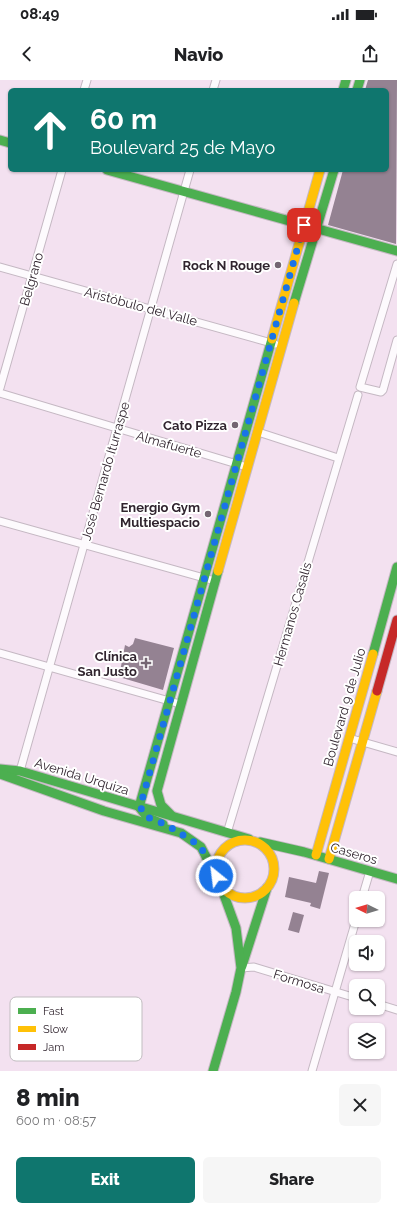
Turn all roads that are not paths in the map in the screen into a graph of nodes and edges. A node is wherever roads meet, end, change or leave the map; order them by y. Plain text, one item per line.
1 (61, 172) edge
2 (114, 172) edge
3 (189, 172) edge
4 (319, 172) edge
5 (333, 172) edge
6 (184, 191) junction
7 (304, 225) junction
8 (317, 229) junction
9 (397, 251) edge
10 (397, 264) edge
11 (0, 267) edge
12 (32, 276) junction
13 (151, 308) junction
14 (397, 340) edge
15 (271, 342) junction
16 (281, 346) junction
17 (0, 388) edge
18 (0, 393) edge
19 (358, 395) dead end
20 (117, 428) junction
21 (258, 432) junction
22 (338, 458) junction
23 (237, 464) junction
24 (247, 467) junction
25 (0, 521) edge
26 (84, 544) junction
27 (397, 567) edge
28 (205, 578) junction
29 (215, 581) junction
30 (397, 620) edge
31 (380, 628) junction
32 (395, 633) edge
33 (0, 653) edge
34 (49, 667) junction
35 (170, 701) junction
36 (180, 704) junction
37 (349, 738) junction
38 (363, 742) junction
39 (397, 752) edge
40 (0, 769) edge
41 (20, 772) junction
42 (0, 774) edge
43 (140, 807) junction
44 (176, 818) junction
45 (180, 833) junction
46 (227, 833) junction
47 (251, 840) junction
48 (304, 852) junction
49 (316, 855) junction
50 (329, 859) junction
51 (274, 867) junction
52 (370, 871) junction
53 (397, 879) edge
54 (219, 882) junction
55 (267, 888) junction
56 (364, 891) edge
57 (354, 927) edge
58 (241, 968) junction
59 (336, 992) junction
60 (349, 996) edge
61 (385, 1006) edge
62 (397, 1010) edge
63 (213, 1071) edge
64 (312, 1071) edge

1 - 12 street, Belgrano
2 - 6 main road
3 - 6 street, José Bernardo Iturraspe
4 - 7 main road
5 - 8 main road
6 - 7 main road
6 - 13 street, José Bernardo Iturraspe
7 - 8 main road
7 - 15 main road
8 - 9 main road
8 - 16 main road
10 - 14 street
11 - 12 street, Aristóbulo del Valle
12 - 13 street, Aristóbulo del Valle
12 - 17 street, Belgrano
13 - 15 street, Aristóbulo del Valle
13 - 20 street, José Bernardo Iturraspe
15 - 16 street, Aristóbulo del Valle
15 - 23 main road
16 - 21 main road
18 - 20 street, Almafuerte
19 - 22 street, Hermanos Casalis
20 - 23 street, Almafuerte
20 - 26 street, José Bernardo Iturraspe
21 - 22 street
21 - 24 main road
22 - 46 street, Hermanos Casalis
23 - 24 street, Almafuerte
23 - 28 main road
24 - 29 main road
25 - 26 street
26 - 28 street
26 - 34 street, José Bernardo Iturraspe
27 - 31 main road, Boulevard 9 de Julio
28 - 29 street
28 - 35 main road
29 - 36 main road
30 - 32 main road
31 - 32 street
31 - 37 main road, Boulevard 9 de Julio
32 - 38 main road
33 - 34 street
34 - 35 street
34 - 41 street, José Bernardo Iturraspe
35 - 36 street
35 - 43 main road
36 - 44 main road
37 - 38 street
37 - 49 main road, Boulevard 9 de Julio
38 - 39 street
38 - 50 main road
40 - 41 main road, Avenida Urquiza
41 - 43 main road, Avenida Urquiza
42 - 45 main road, Avenida Urquiza
43 - 44 main road, Avenida Urquiza
43 - 45 main road
44 - 46 main road, Avenida Urquiza
45 - 54 main road, Avenida Urquiza
46 - 47 main road, Avenida Urquiza
47 - 48 main road, Caseros
47 - 51 main road
47 - 54 main road
48 - 49 main road, Caseros
48 - 51 main road, Caseros
49 - 50 main road, Caseros
50 - 52 main road, Caseros
51 - 55 main road
52 - 53 main road, Caseros
52 - 56 street
54 - 55 main road
54 - 58 main road
55 - 58 main road
57 - 59 street
58 - 59 street, Formosa
58 - 63 main road
59 - 60 street, Formosa
59 - 64 street
61 - 62 street

